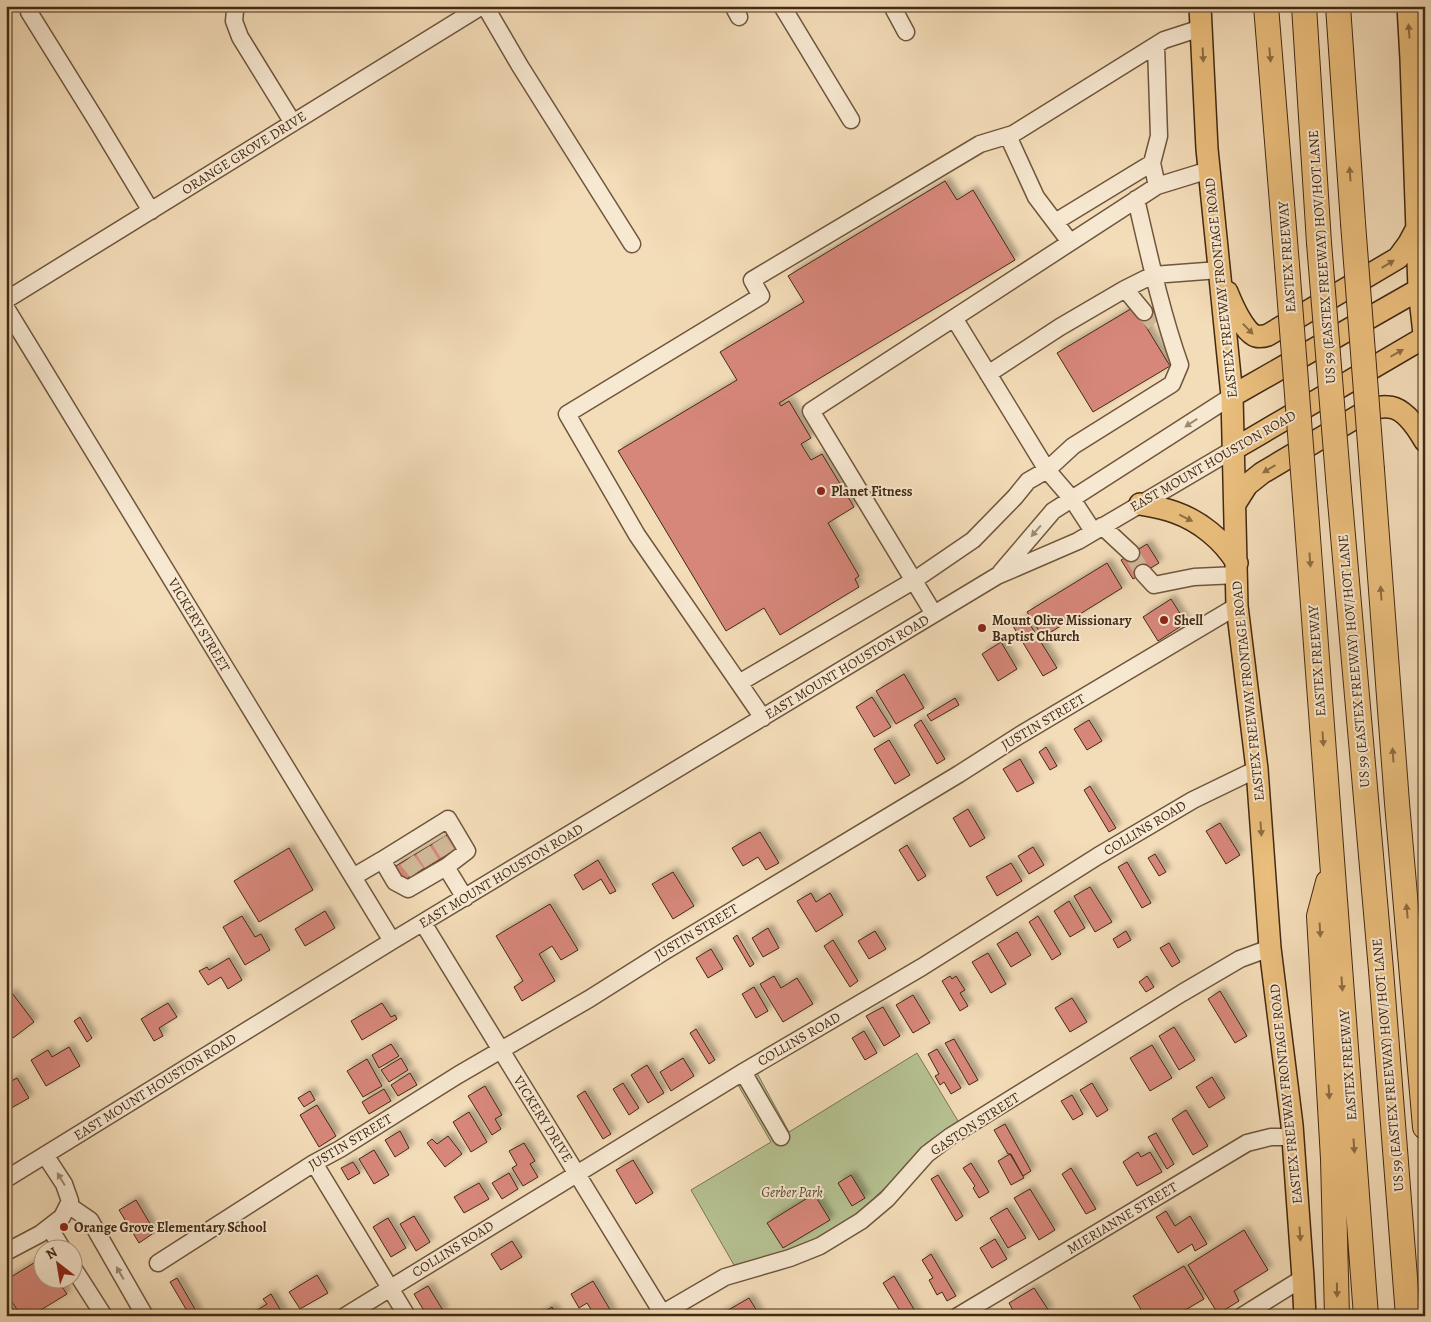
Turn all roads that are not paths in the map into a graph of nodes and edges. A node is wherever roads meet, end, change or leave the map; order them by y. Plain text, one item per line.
1 (484, 6) edge
2 (782, 6) edge
3 (892, 6) edge
4 (1200, 6) edge
5 (1266, 6) edge
6 (1304, 6) edge
7 (1338, 6) edge
8 (1408, 6) edge
9 (235, 11) dead end
10 (29, 12) dead end
11 (1201, 28) junction
12 (906, 32) dead end
13 (1156, 45) junction
14 (1418, 55) edge
15 (851, 120) dead end
16 (293, 123) junction
17 (1008, 136) junction
18 (1152, 163) junction
19 (1415, 168) junction
20 (1209, 170) junction
21 (1157, 186) junction
22 (1425, 187) edge
23 (1136, 199) junction
24 (151, 210) junction
25 (1055, 222) junction
26 (1417, 228) junction
27 (1070, 242) junction
28 (632, 244) dead end
29 (1219, 270) junction
30 (1153, 275) junction
31 (1422, 288) edge
32 (1125, 289) junction
33 (6, 300) edge
34 (6, 308) edge
35 (954, 318) junction
36 (1424, 337) edge
37 (1172, 340) junction
38 (1425, 343) edge
39 (988, 374) junction
40 (1232, 396) junction
41 (1425, 441) edge
42 (1234, 448) junction
43 (1047, 470) junction
44 (1072, 499) junction
45 (1140, 504) junction
46 (1235, 504) junction
47 (1098, 529) junction
48 (1131, 554) tunnel mouth
49 (1237, 569) junction
50 (1143, 573) tunnel mouth
51 (997, 576) junction
52 (914, 581) junction
53 (1238, 606) junction
54 (934, 614) junction
55 (739, 683) junction
56 (763, 718) junction
57 (1257, 769) junction
58 (436, 853) junction
59 (382, 860) junction
60 (1333, 866) junction
61 (353, 877) junction
62 (465, 898) junction
63 (423, 923) junction
64 (392, 941) junction
65 (1270, 948) junction
66 (1411, 959) junction
67 (1425, 1004) edge
68 (501, 1050) junction
69 (743, 1072) junction
70 (1425, 1128) edge
71 (781, 1137) dead end
72 (1293, 1137) junction
73 (45, 1155) junction
74 (314, 1163) junction
75 (577, 1173) junction
76 (6, 1179) edge
77 (68, 1205) junction
78 (49, 1227) junction
79 (57, 1240) edge
80 (6, 1252) edge
81 (158, 1263) dead end
82 (1304, 1278) junction
83 (82, 1282) edge
84 (390, 1288) junction
85 (661, 1315) edge
86 (104, 1316) edge
87 (145, 1316) edge
88 (345, 1316) edge
89 (407, 1316) edge
90 (958, 1316) edge
91 (1242, 1316) edge
92 (1305, 1316) edge
93 (1337, 1316) edge
94 (1366, 1316) edge
95 (1408, 1316) edge

1 - 16 street, ORANGE GROVE DRIVE
1 - 28 street
2 - 15 street
3 - 12 street
4 - 11 main road, EASTEX FREEWAY FRONTAGE ROAD
5 -> 60 highway, EASTEX FREEWAY, bridge
6 - 95 highway, US 59 (EASTEX FREEWAY) HOV/HOT LANE, bridge
66 -> 7 highway, bridge
14 -> 8 main road
9 - 16 street
10 - 24 street
11 - 13 street
11 -> 20 main road, EASTEX FREEWAY FRONTAGE ROAD
13 - 17 street
13 - 18 street
14 - 19 main road
16 - 24 street, ORANGE GROVE DRIVE
17 - 25 street
17 - 55 street
18 - 21 street
18 - 25 street
19 - 22 main road
19 - 26 main road
20 - 21 street
20 - 29 main road, EASTEX FREEWAY FRONTAGE ROAD
21 - 23 street
23 - 27 street
23 - 30 street
24 - 33 street, ORANGE GROVE DRIVE
25 - 27 street
29 -> 26 main road
26 - 31 main road
27 - 35 street
29 - 30 street
29 - 40 main road, EASTEX FREEWAY FRONTAGE ROAD
30 - 32 street
30 - 37 street
31 - 36 main road
31 - 40 main road, EAST MOUNT HOUSTON ROAD
32 - 37 street
32 - 39 street
34 - 61 street, VICKERY STREET
35 - 39 street
35 - 52 street
36 - 38 main road
42 -> 36 main road, EAST MOUNT HOUSTON ROAD
37 - 43 street
39 - 43 street
40 - 42 main road, EASTEX FREEWAY FRONTAGE ROAD
40 -> 44 street, EAST MOUNT HOUSTON ROAD
41 -> 46 main road
42 - 45 street, EAST MOUNT HOUSTON ROAD
42 - 46 main road, EASTEX FREEWAY FRONTAGE ROAD
43 - 44 street
43 - 52 street
44 - 47 street
44 -> 51 street, EAST MOUNT HOUSTON ROAD
45 - 47 street, EAST MOUNT HOUSTON ROAD
45 -> 49 main road
46 - 49 main road, EASTEX FREEWAY FRONTAGE ROAD
47 - 48 street
47 - 51 street, EAST MOUNT HOUSTON ROAD
49 - 50 street
49 - 53 main road, EASTEX FREEWAY FRONTAGE ROAD
51 - 54 street, EAST MOUNT HOUSTON ROAD
52 - 54 street
52 - 55 street
53 - 57 main road, EASTEX FREEWAY FRONTAGE ROAD
53 - 68 street, JUSTIN STREET
54 - 56 street, EAST MOUNT HOUSTON ROAD
55 - 56 street
56 - 62 street, EAST MOUNT HOUSTON ROAD
57 -> 65 main road, EASTEX FREEWAY FRONTAGE ROAD
57 - 69 street, COLLINS ROAD
58 - 59 street
58 - 59 street
58 - 62 street
59 - 61 street
60 -> 93 highway
60 -> 94 highway, EASTEX FREEWAY
61 - 64 street, VICKERY STREET
62 - 63 street, EAST MOUNT HOUSTON ROAD
63 - 64 street, EAST MOUNT HOUSTON ROAD
63 - 68 street, VICKERY DRIVE
64 - 73 street, EAST MOUNT HOUSTON ROAD
65 - 72 main road, EASTEX FREEWAY FRONTAGE ROAD
65 - 85 street, GASTON STREET
66 - 67 highway
66 - 70 highway
68 - 74 street, JUSTIN STREET
68 - 75 street, VICKERY DRIVE
69 - 71 street
69 - 75 street, COLLINS ROAD
72 -> 82 main road, EASTEX FREEWAY FRONTAGE ROAD
72 - 90 street, MIERIANNE STREET
73 - 76 street, EAST MOUNT HOUSTON ROAD
77 -> 73 street
74 - 81 street, JUSTIN STREET
74 - 84 street
75 - 84 street, COLLINS ROAD
75 - 85 street, VICKERY DRIVE
77 - 78 street
87 -> 77 street
78 - 79 street
78 - 80 street
82 - 91 street
82 - 92 main road, EASTEX FREEWAY FRONTAGE ROAD
83 - 86 street
84 - 88 street, COLLINS ROAD
84 - 89 street

